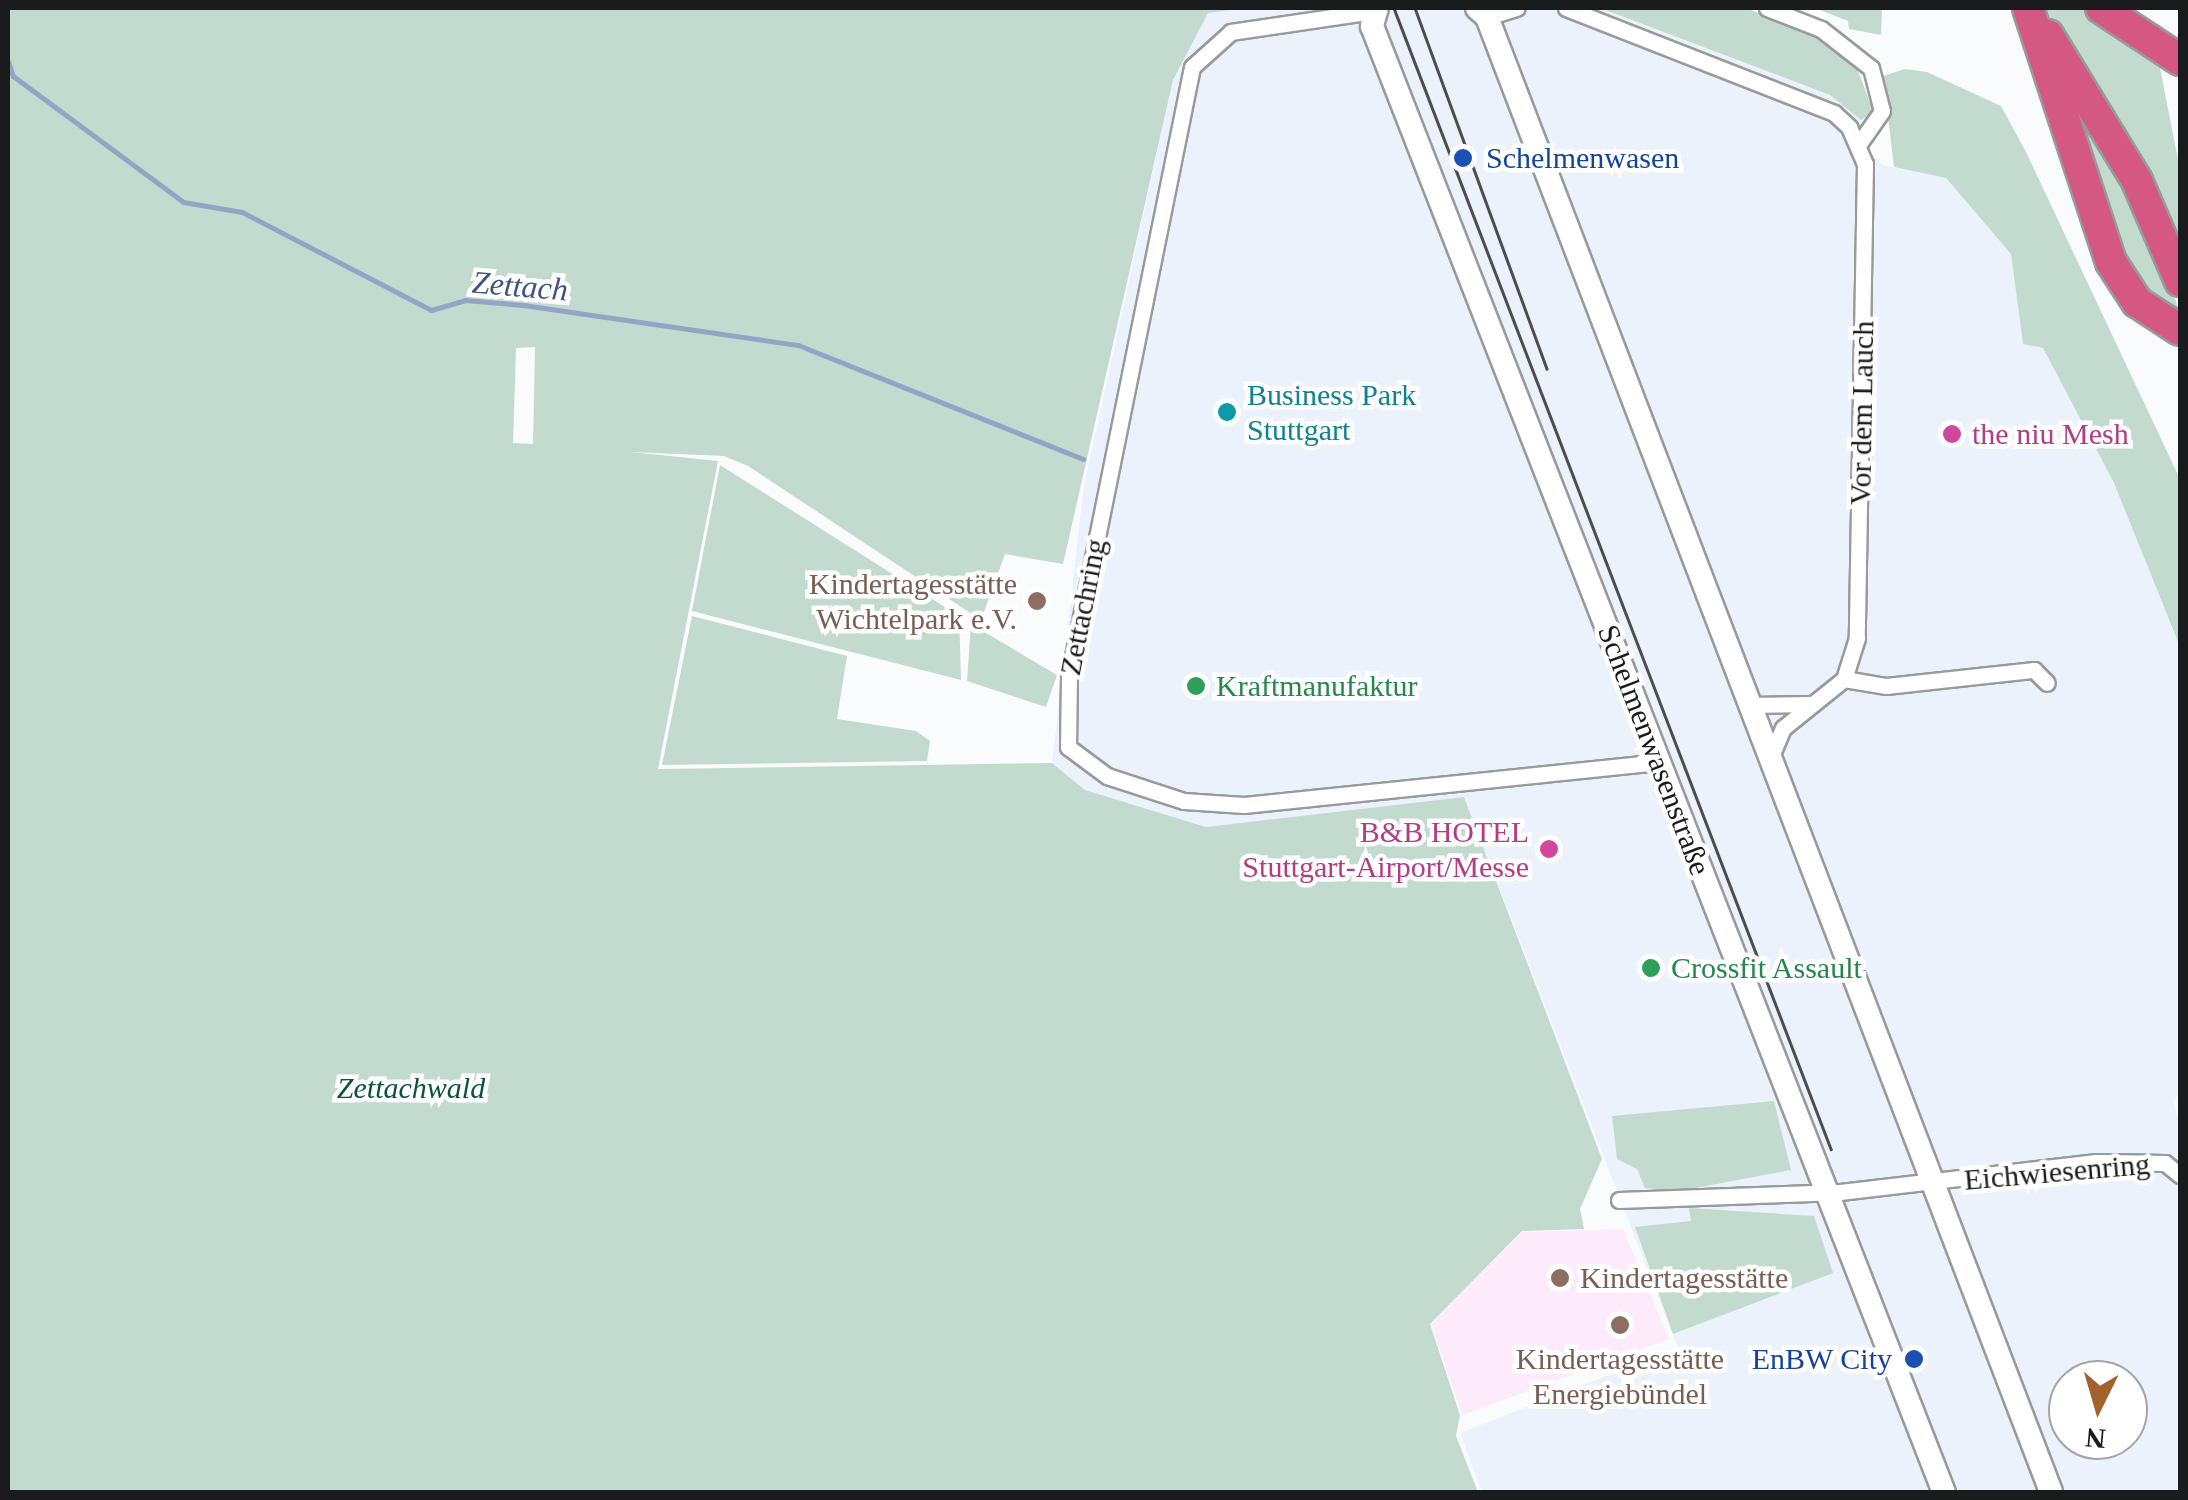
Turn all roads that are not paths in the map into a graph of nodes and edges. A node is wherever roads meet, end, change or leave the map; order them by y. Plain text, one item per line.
1 (1517, 8) edge
2 (1566, 8) edge
3 (1766, 8) edge
4 (2029, 8) edge
5 (1375, 9) edge
6 (2104, 10) edge
7 (1482, 12) edge
8 (2180, 60) edge
9 (1858, 146) junction
10 (2180, 281) edge
11 (2174, 328) edge
12 (1844, 679) junction
13 (2047, 683) dead end
14 (1816, 703) junction
15 (1747, 705) junction
16 (1768, 761) junction
17 (1659, 762) junction
18 (2180, 1175) edge
19 (1929, 1184) junction
20 (1828, 1192) junction
21 (1619, 1200) dead end
22 (1944, 1492) edge
23 (2051, 1492) edge

1 - 7 street
2 - 9 street
3 - 9 street
4 - 10 highway
4 - 11 highway
5 - 17 street, Schelmenwasenstraße
5 - 17 street, Zettachring
6 - 8 highway
7 - 15 street
9 - 12 street, Vor dem Lauch
12 - 13 street
12 - 14 street
14 - 15 street
14 - 16 street
15 - 16 street
16 - 19 street
17 - 20 street, Schelmenwasenstraße
18 - 19 street, Eichwiesenring
19 - 20 street, Eichwiesenring
19 - 23 street
20 - 21 street
20 - 22 street, Schelmenwasenstraße

